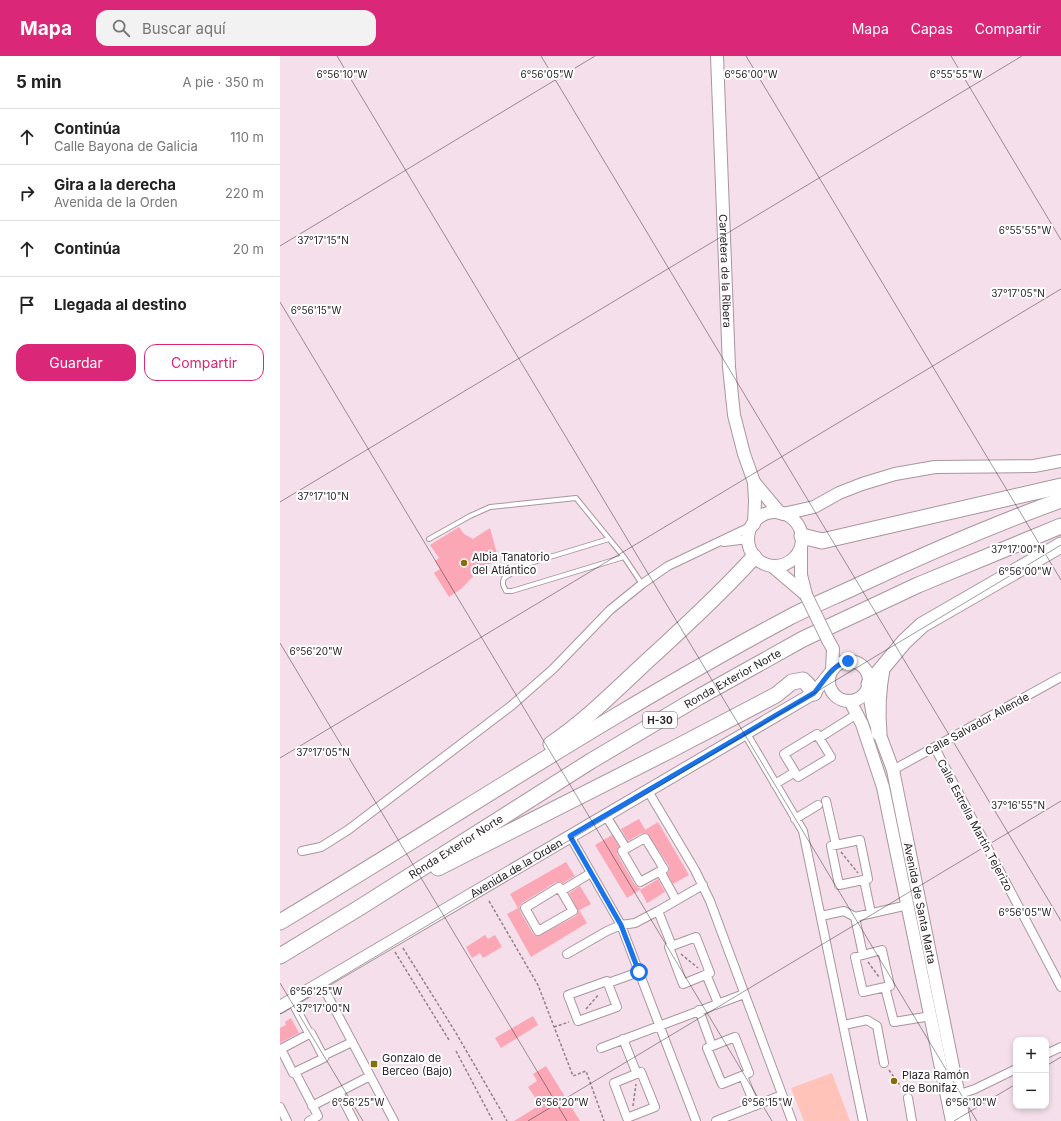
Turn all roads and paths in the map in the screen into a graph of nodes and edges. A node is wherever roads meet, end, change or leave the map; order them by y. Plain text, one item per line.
1 (716, 56) edge
2 (1061, 461) edge
3 (754, 482) junction
4 (1061, 486) edge
5 (1061, 500) edge
6 (814, 507) junction
7 (782, 513) junction
8 (753, 525) junction
9 (1061, 526) edge
10 (800, 537) junction
11 (429, 539) dead end
12 (609, 539) junction
13 (748, 539) junction
14 (717, 543) junction
15 (1061, 545) edge
16 (624, 557) junction
17 (754, 557) junction
18 (772, 566) junction
19 (642, 584) junction
20 (806, 595) junction
21 (830, 645) junction
22 (848, 661) junction
23 (882, 668) junction
24 (831, 672) junction
25 (1061, 677) edge
26 (868, 686) junction
27 (814, 693) junction
28 (845, 700) junction
29 (857, 714) junction
30 (746, 734) junction
31 (879, 734) junction
32 (819, 738) junction
33 (935, 748) junction
34 (893, 770) junction
35 (795, 772) junction
36 (775, 784) junction
37 (648, 791) junction
38 (826, 801) dead end
39 (818, 805) dead end
40 (606, 816) junction
41 (795, 819) junction
42 (438, 825) junction
43 (570, 836) junction
44 (836, 845) junction
45 (626, 848) junction
46 (302, 851) dead end
47 (660, 871) junction
48 (591, 873) junction
49 (864, 880) junction
50 (702, 885) junction
51 (561, 890) junction
52 (676, 900) junction
53 (489, 901) dead end
54 (908, 905) junction
55 (359, 908) junction
56 (658, 911) junction
57 (871, 913) junction
58 (821, 916) junction
59 (855, 917) junction
60 (280, 922) edge
61 (621, 925) junction
62 (672, 946) junction
63 (403, 948) dead end
64 (395, 952) dead end
65 (567, 954) dead end
66 (863, 955) junction
67 (280, 956) edge
68 (639, 972) junction
69 (706, 974) junction
70 (321, 983) junction
71 (608, 983) junction
72 (885, 987) junction
73 (1061, 987) edge
74 (744, 994) junction
75 (292, 1001) junction
76 (718, 1003) junction
77 (280, 1008) edge
78 (699, 1010) junction
79 (931, 1016) junction
80 (660, 1025) junction
81 (844, 1025) junction
82 (310, 1035) junction
83 (623, 1039) junction
84 (449, 1040) dead end
85 (352, 1042) junction
86 (712, 1046) junction
87 (1061, 1047) edge
88 (602, 1048) dead end
89 (280, 1049) edge
90 (456, 1051) dead end
91 (1049, 1053) edge
92 (323, 1056) junction
93 (884, 1063) joint
94 (1013, 1071) edge
95 (295, 1072) junction
96 (637, 1074) junction
97 (370, 1076) junction
98 (743, 1076) junction
99 (339, 1092) junction
100 (960, 1094) junction
101 (782, 1095) junction
102 (908, 1098) joint
103 (312, 1106) junction
104 (755, 1106) junction
105 (280, 1107) edge
106 (633, 1119) edge
107 (288, 1121) edge
108 (309, 1121) edge
109 (354, 1121) edge
110 (394, 1121) edge
111 (493, 1121) edge
112 (507, 1121) edge
113 (604, 1121) edge
114 (696, 1121) edge
115 (716, 1121) edge
116 (792, 1121) edge
117 (863, 1121) edge
118 (912, 1121) edge
119 (952, 1121) edge
120 (964, 1121) edge

1 - 3 street, Carretera de la Ribera
2 - 6 street
3 - 7 street
3 - 8 street
4 - 10 highway
5 - 42 highway, H-30
6 - 7 street
6 - 10 street
7 - 8 street
7 - 10 street
8 - 13 street
8 - 14 street
9 - 55 highway, Ronda Exterior Norte / H-30
10 - 18 street
10 - 20 street
11 - 12 lane
12 - 16 lane
12 - 16 lane
13 - 14 street
13 - 17 street
14 - 19 street
15 - 23 highway
16 - 19 lane
17 - 18 street
17 - 42 highway
18 - 20 street
19 - 46 street
20 - 21 street, bridge
21 - 22 street
21 - 24 street
22 - 24 street
22 - 26 street
23 - 26 highway
23 - 31 highway
24 - 27 street, Avenida de la Orden
24 - 28 street
25 - 33 street, Calle Salvador Allende
26 - 28 street
26 - 31 street, Avenida de Santa Marta
27 - 28 street
27 - 30 street, Avenida de la Orden
27 - 55 highway
28 - 29 street, Avenida de Santa Marta
29 - 32 street
29 - 54 street, Avenida de Santa Marta
30 - 36 street
30 - 37 street, Avenida de la Orden
31 - 34 street, Avenida de Santa Marta
32 - 35 street
32 - 35 street
33 - 34 street, Calle Salvador Allende
33 - 73 street, Calle Estrella Martín Tejerizo
34 - 100 street, Avenida de Santa Marta
35 - 36 street
36 - 41 street
37 - 40 street, Avenida de la Orden
37 - 50 street
38 - 44 street
39 - 41 street
40 - 43 street, Avenida de la Orden
40 - 45 street
41 - 58 street
42 - 60 highway, H-30
43 - 48 street
43 - 70 street, Avenida de la Orden
44 - 49 path
44 - 49 street
44 - 49 street
45 - 47 street
45 - 47 street
47 - 52 street
48 - 51 street
48 - 61 street
49 - 57 street
50 - 52 street
50 - 74 street
51 - 51 street
52 - 56 street
53 - 113 path
54 - 57 street
54 - 79 street, Avenida de Santa Marta
55 - 67 highway, Ronda Exterior Norte / H-30
56 - 61 street
56 - 62 street
57 - 59 street
58 - 59 street
58 - 81 street
59 - 66 street
61 - 65 street
61 - 68 street
62 - 69 path
62 - 69 street
62 - 69 street
63 - 112 path
64 - 84 path
66 - 72 path
66 - 72 street
66 - 72 street
68 - 71 street
68 - 80 street
69 - 76 street
70 - 75 street, Avenida de la Orden
70 - 85 street
71 - 71 street
72 - 79 street
74 - 76 street
74 - 101 street
75 - 77 street, Avenida de la Orden
75 - 82 street
76 - 78 street
78 - 80 street
78 - 86 street
79 - 119 street, Avenida de Santa Marta
80 - 83 street
80 - 114 street
81 - 93 street
81 - 117 street
82 - 89 street
82 - 92 street
83 - 88 street
83 - 96 street
85 - 92 street
85 - 97 street
86 - 98 street
86 - 98 street
87 - 91 street
89 - 95 street
90 - 111 path
92 - 95 street
93 - 102 path
94 - 100 street
95 - 103 street
96 - 106 path
96 - 106 street
96 - 106 street
97 - 99 street
97 - 110 street
98 - 104 street
99 - 103 street
99 - 109 street
100 - 120 street, Avenida de Santa Marta
101 - 104 street
101 - 116 street
102 - 118 street
103 - 108 street
104 - 115 street
105 - 107 street

